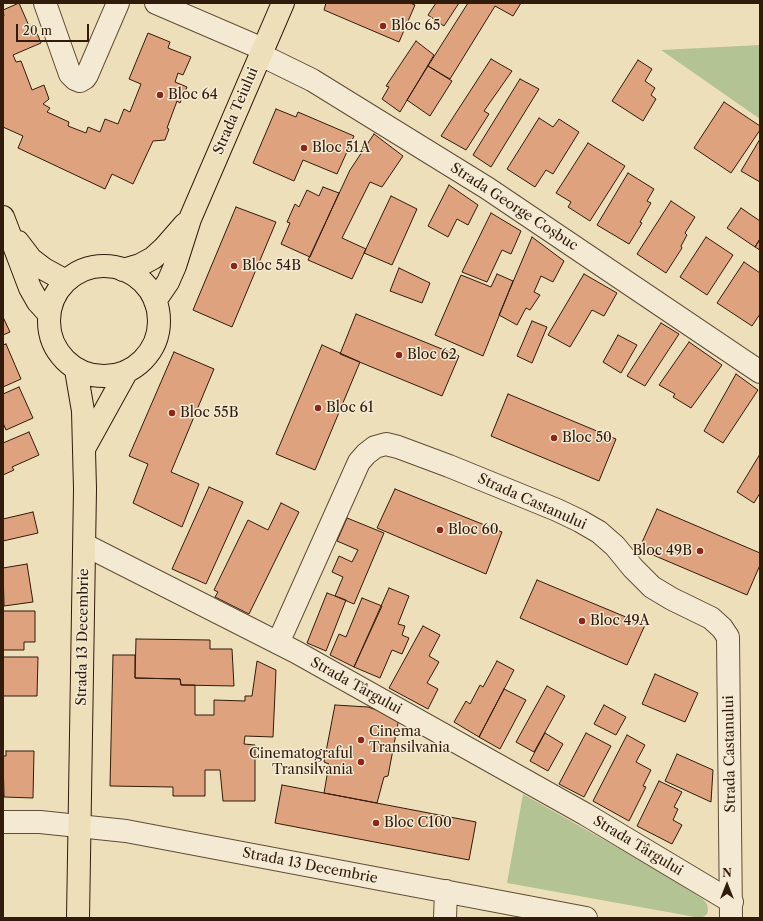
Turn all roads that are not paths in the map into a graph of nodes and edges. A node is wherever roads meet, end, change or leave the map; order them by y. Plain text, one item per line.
1 (45, 3) edge
2 (118, 3) edge
3 (156, 3) edge
4 (283, 3) edge
5 (262, 52) junction
6 (190, 219) junction
7 (4, 220) edge
8 (123, 270) junction
9 (66, 281) junction
10 (155, 301) junction
11 (49, 314) junction
12 (76, 370) junction
13 (127, 371) junction
14 (760, 372) edge
15 (85, 447) junction
16 (85, 545) junction
17 (278, 643) junction
18 (3, 822) edge
19 (79, 826) junction
20 (446, 891) junction
21 (732, 910) edge
22 (78, 918) edge
23 (445, 918) edge
24 (586, 918) edge

1 - 2 street
3 - 5 street, Strada George Coșbuc
4 - 5 main road, Strada Teiului
5 - 6 main road, Strada Teiului
5 - 14 street, Strada George Coșbuc
6 - 8 main road, Strada Teiului
6 - 10 main road, Strada Teiului
7 - 9 main road
7 - 11 main road
8 - 9 main road
8 - 10 main road
9 - 11 main road
10 - 13 main road
11 - 12 main road
12 - 13 main road
12 - 15 main road, Strada 13 Decembrie
13 - 15 main road, Strada 13 Decembrie
15 - 16 main road, Strada 13 Decembrie
16 - 17 street, Strada Târgului
16 - 19 main road, Strada 13 Decembrie
17 - 21 street, Strada Târgului
17 - 21 street, Strada Castanului
18 - 19 street
19 - 20 street, Strada 13 Decembrie
19 - 22 main road, Strada 13 Decembrie
20 - 23 street
20 - 24 street, Strada 13 Decembrie

